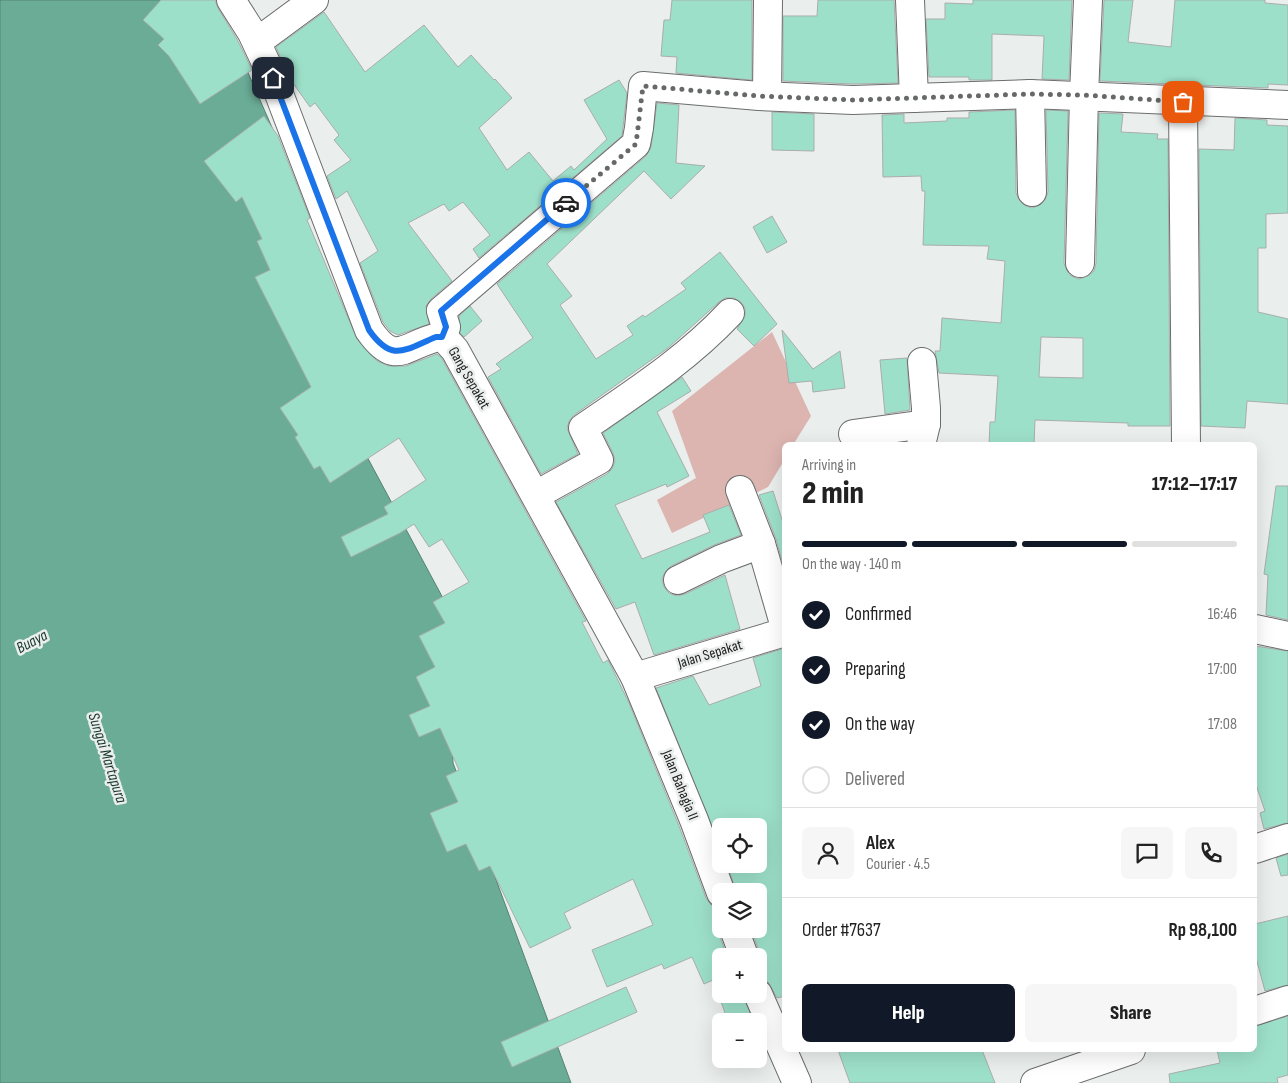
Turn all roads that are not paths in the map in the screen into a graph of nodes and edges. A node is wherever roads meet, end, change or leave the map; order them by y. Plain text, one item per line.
1 (231, 0) edge
2 (314, 0) edge
3 (768, 0) edge
4 (910, 0) edge
5 (1088, 0) edge
6 (257, 42) junction
7 (1030, 94) junction
8 (1084, 95) junction
9 (767, 96) junction
10 (914, 98) junction
11 (1183, 102) junction
12 (1288, 105) edge
13 (1032, 192) dead end
14 (1080, 263) dead end
15 (730, 313) dead end
16 (442, 337) junction
17 (922, 362) dead end
18 (853, 434) dead end
19 (923, 434) edge
20 (1186, 442) edge
21 (740, 490) dead end
22 (536, 495) junction
23 (761, 544) junction
24 (678, 580) dead end
25 (782, 616) edge
26 (1257, 629) edge
27 (782, 633) edge
28 (1288, 636) edge
29 (635, 677) junction
30 (1288, 838) edge
31 (1257, 848) edge
32 (717, 883) edge
33 (1288, 1000) edge
34 (769, 1003) edge
35 (1257, 1009) edge
36 (782, 1040) edge
37 (786, 1052) edge
38 (1124, 1052) edge
39 (797, 1083) edge
40 (1034, 1083) edge

1 - 6 street, Gang Sepakat
2 - 6 street
3 - 9 street
4 - 10 street
5 - 8 street
6 - 16 street, Gang Sepakat
7 - 8 street
7 - 10 street
7 - 13 street
8 - 11 street
8 - 14 street
9 - 10 street
9 - 16 street
11 - 12 street
11 - 20 street
15 - 22 street
16 - 22 street, Gang Sepakat
17 - 19 street
18 - 19 street
21 - 23 street
22 - 29 street, Gang Sepakat
23 - 24 street
23 - 25 street
26 - 28 street
27 - 29 street, Jalan Sepakat
29 - 32 street, Jalan Bahagia II
30 - 31 street
33 - 35 street
34 - 36 street
37 - 39 street
38 - 40 street

